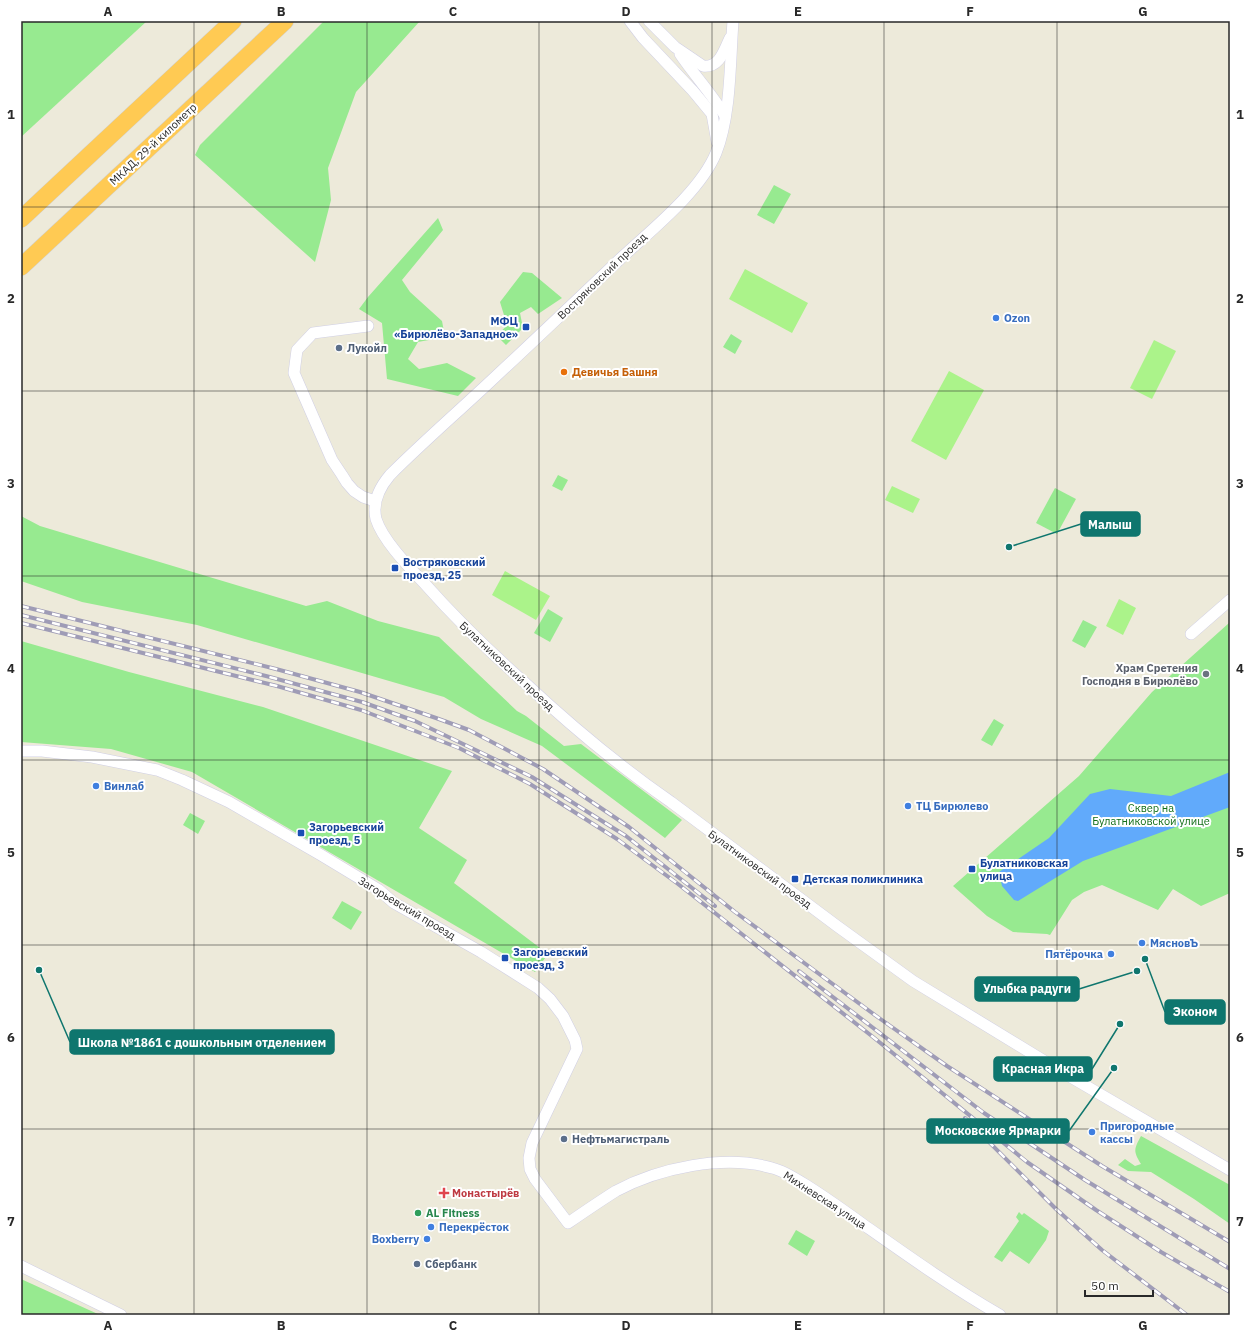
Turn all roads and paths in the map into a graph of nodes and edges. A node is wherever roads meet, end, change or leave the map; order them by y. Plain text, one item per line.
1 (233, 21) edge
2 (285, 21) edge
3 (630, 21) edge
4 (650, 21) edge
5 (733, 21) edge
6 (732, 34) junction
7 (675, 47) junction
8 (693, 91) junction
9 (722, 104) junction
10 (718, 146) junction
11 (21, 219) edge
12 (21, 267) edge
13 (368, 326) dead end
14 (375, 501) junction
15 (1230, 600) edge
16 (1192, 634) dead end
17 (21, 751) edge
18 (1230, 1170) edge
19 (568, 1223) joint
20 (21, 1266) edge
21 (121, 1315) edge
22 (1000, 1315) edge

1 - 11 highway
2 - 12 highway, МКАД, 29-й километр
3 - 8 street
4 - 7 street
5 - 6 street
6 - 7 street
6 - 9 street
7 - 9 street
8 - 9 street
8 - 10 street
9 - 10 street, Востряковский проезд
10 - 14 street, Востряковский проезд
13 - 14 street
14 - 18 street, Булатниковский проезд
15 - 16 street
17 - 19 street, Загорьевский проезд
19 - 22 street, Михневская улица
20 - 21 street

